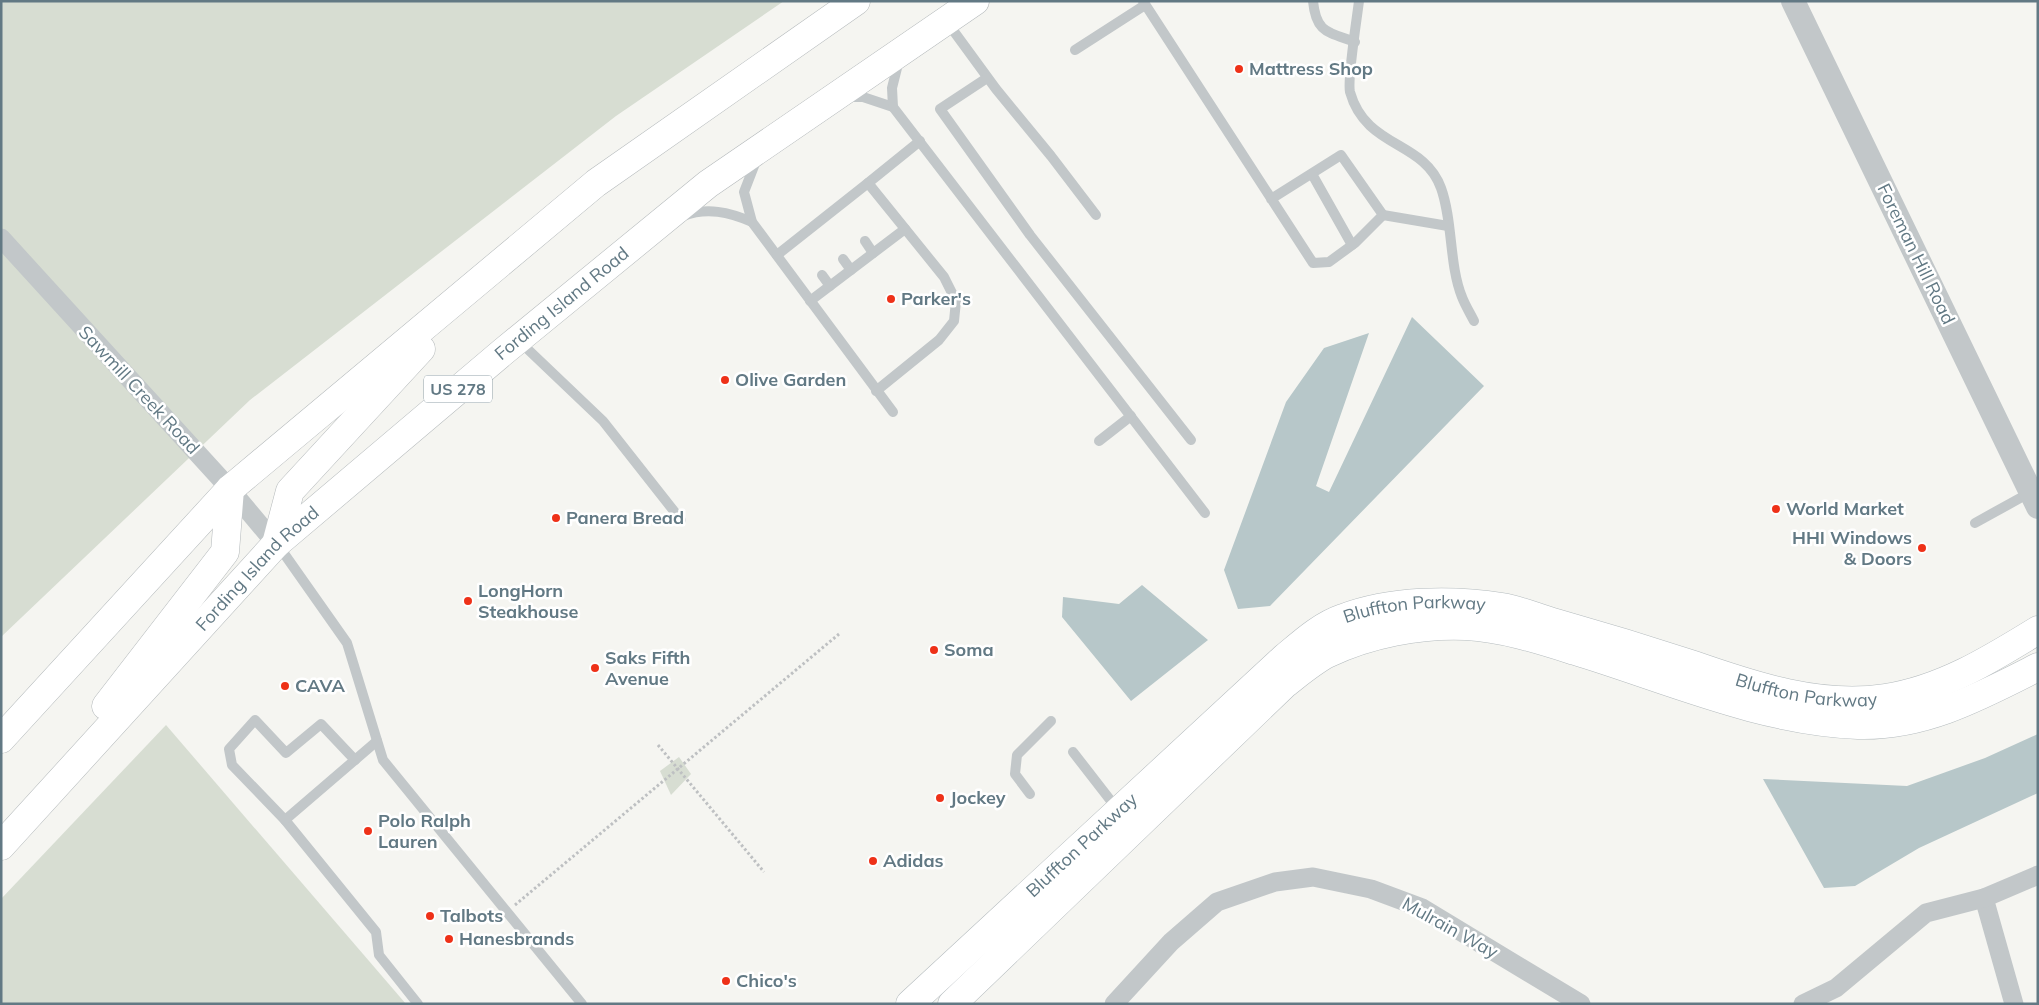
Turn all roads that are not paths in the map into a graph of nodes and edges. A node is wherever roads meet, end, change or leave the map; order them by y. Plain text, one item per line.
1 (856, 1) edge
2 (975, 1) edge
3 (1313, 1) edge
4 (1359, 1) edge
5 (1793, 1) edge
6 (1144, 3) edge
7 (946, 21) junction
8 (1354, 42) junction
9 (1075, 50) dead end
10 (901, 52) junction
11 (987, 78) junction
12 (834, 98) junction
13 (893, 107) junction
14 (776, 138) junction
15 (920, 141) junction
16 (1312, 174) junction
17 (868, 182) junction
18 (1271, 199) junction
19 (1096, 215) dead end
20 (1383, 215) junction
21 (752, 222) junction
22 (1448, 226) junction
23 (655, 227) junction
24 (905, 228) junction
25 (1, 238) edge
26 (865, 241) dead end
27 (1352, 245) junction
28 (873, 253) junction
29 (777, 255) junction
30 (842, 259) dead end
31 (494, 268) junction
32 (851, 270) junction
33 (822, 275) dead end
34 (830, 286) junction
35 (810, 301) junction
36 (1474, 321) dead end
37 (518, 339) junction
38 (876, 391) junction
39 (893, 412) dead end
40 (1130, 416) junction
41 (1191, 440) dead end
42 (1099, 441) dead end
43 (230, 489) junction
44 (2033, 489) edge
45 (1205, 513) dead end
46 (681, 520) dead end
47 (1975, 523) dead end
48 (276, 544) junction
49 (2038, 630) edge
50 (2038, 667) edge
51 (1051, 721) dead end
52 (1, 739) edge
53 (377, 741) junction
54 (1073, 752) dead end
55 (355, 760) junction
56 (1030, 794) dead end
57 (1119, 812) junction
58 (285, 820) junction
59 (1, 842) edge
60 (1, 846) edge
61 (2038, 875) edge
62 (1984, 898) junction
63 (418, 1004) edge
64 (582, 1004) edge
65 (910, 1004) edge
66 (952, 1004) edge
67 (1114, 1004) edge
68 (1581, 1004) edge
69 (1803, 1004) edge
70 (2014, 1004) edge

1 - 31 main road
2 - 7 main road, Fording Island Road / US 278
3 - 8 lane
4 - 8 lane
5 - 44 street, Foreman Hill Road
6 - 9 lane
6 - 18 lane
7 - 10 main road, Fording Island Road / US 278
7 - 11 lane
8 - 22 lane
10 - 12 main road, Fording Island Road / US 278
10 - 13 lane
11 - 19 lane
11 - 41 lane
12 - 13 lane
12 - 14 main road, Fording Island Road / US 278
13 - 15 lane
14 - 21 lane
14 - 23 main road, Fording Island Road / US 278
15 - 17 lane
15 - 40 lane
16 - 18 lane
16 - 20 lane
16 - 27 lane
17 - 24 lane
17 - 29 lane
18 - 27 lane
20 - 22 lane
20 - 27 lane
21 - 23 lane
21 - 29 lane
22 - 36 lane
23 - 37 main road, Fording Island Road / US 278
24 - 28 lane
24 - 38 lane
25 - 43 street, Sawmill Creek Road
26 - 28 lane
28 - 32 lane
29 - 35 lane
30 - 32 lane
31 - 43 main road
31 - 48 main road
32 - 34 lane
33 - 34 lane
34 - 35 lane
35 - 38 lane
37 - 46 lane
37 - 48 main road, Fording Island Road / US 278
38 - 39 lane
40 - 42 lane
40 - 45 lane
43 - 48 street, Sawmill Creek Road
43 - 52 main road
43 - 59 main road
44 - 47 lane
48 - 53 lane
48 - 60 main road, Fording Island Road / US 278
49 - 57 main road, Bluffton Parkway
50 - 66 main road, Bluffton Parkway
51 - 56 lane
53 - 55 lane
53 - 64 lane
54 - 57 lane
55 - 58 lane
55 - 58 lane
57 - 65 main road, Bluffton Parkway
58 - 63 lane
61 - 62 street
62 - 69 street
62 - 70 street
67 - 68 street, Mulrain Way

